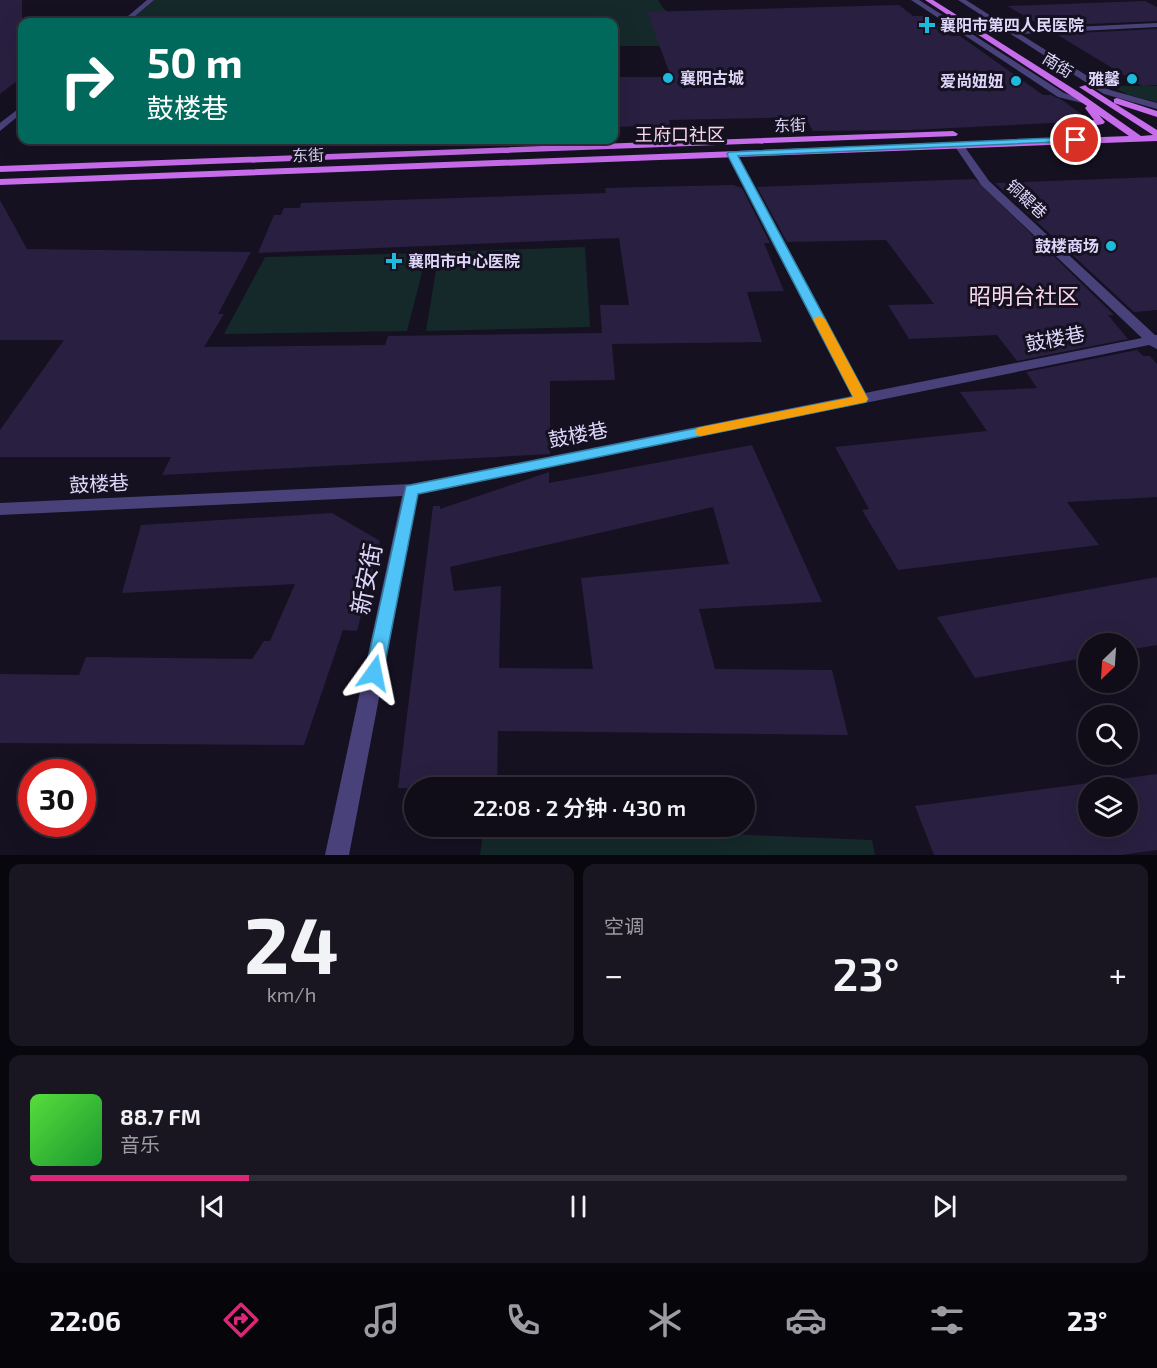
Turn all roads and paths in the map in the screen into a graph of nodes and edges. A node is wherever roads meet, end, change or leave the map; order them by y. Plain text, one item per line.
1 (151, 0) edge
2 (914, 0) edge
3 (928, 0) edge
4 (946, 0) edge
5 (961, 0) edge
6 (129, 18) edge
7 (1157, 25) edge
8 (1012, 32) junction
9 (997, 33) junction
10 (1091, 93) junction
11 (1080, 97) junction
12 (1157, 106) edge
13 (18, 112) edge
14 (1157, 114) edge
15 (0, 128) edge
16 (1125, 129) junction
17 (1062, 130) junction
18 (1050, 131) dead end
19 (966, 134) dead end
20 (1155, 135) edge
21 (1139, 139) junction
22 (959, 145) junction
23 (732, 154) junction
24 (0, 169) edge
25 (0, 182) edge
26 (1155, 342) edge
27 (861, 399) junction
28 (411, 490) junction
29 (0, 509) edge
30 (337, 855) edge

1 - 6 street
2 - 11 street
3 - 11 main road, 南街
4 - 9 main road, 南街
5 - 8 street
7 - 8 street
8 - 9 street
8 - 12 street
9 - 10 main road, 南街
10 - 14 main road
10 - 20 main road, 南街
11 - 16 main road, 南街
11 - 17 main road
13 - 15 street
16 - 17 main road
16 - 20 main road
16 - 21 main road, 南街
17 - 18 main road
19 - 24 main road, 东街
20 - 21 main road, 东街
21 - 22 main road, 东街
22 - 23 main road, 东街
22 - 26 street, 铜鞮巷
23 - 25 main road, 东街
23 - 27 street
26 - 27 street, 鼓楼巷
27 - 28 street, 鼓楼巷
28 - 29 street, 鼓楼巷
28 - 30 street, 新安街

